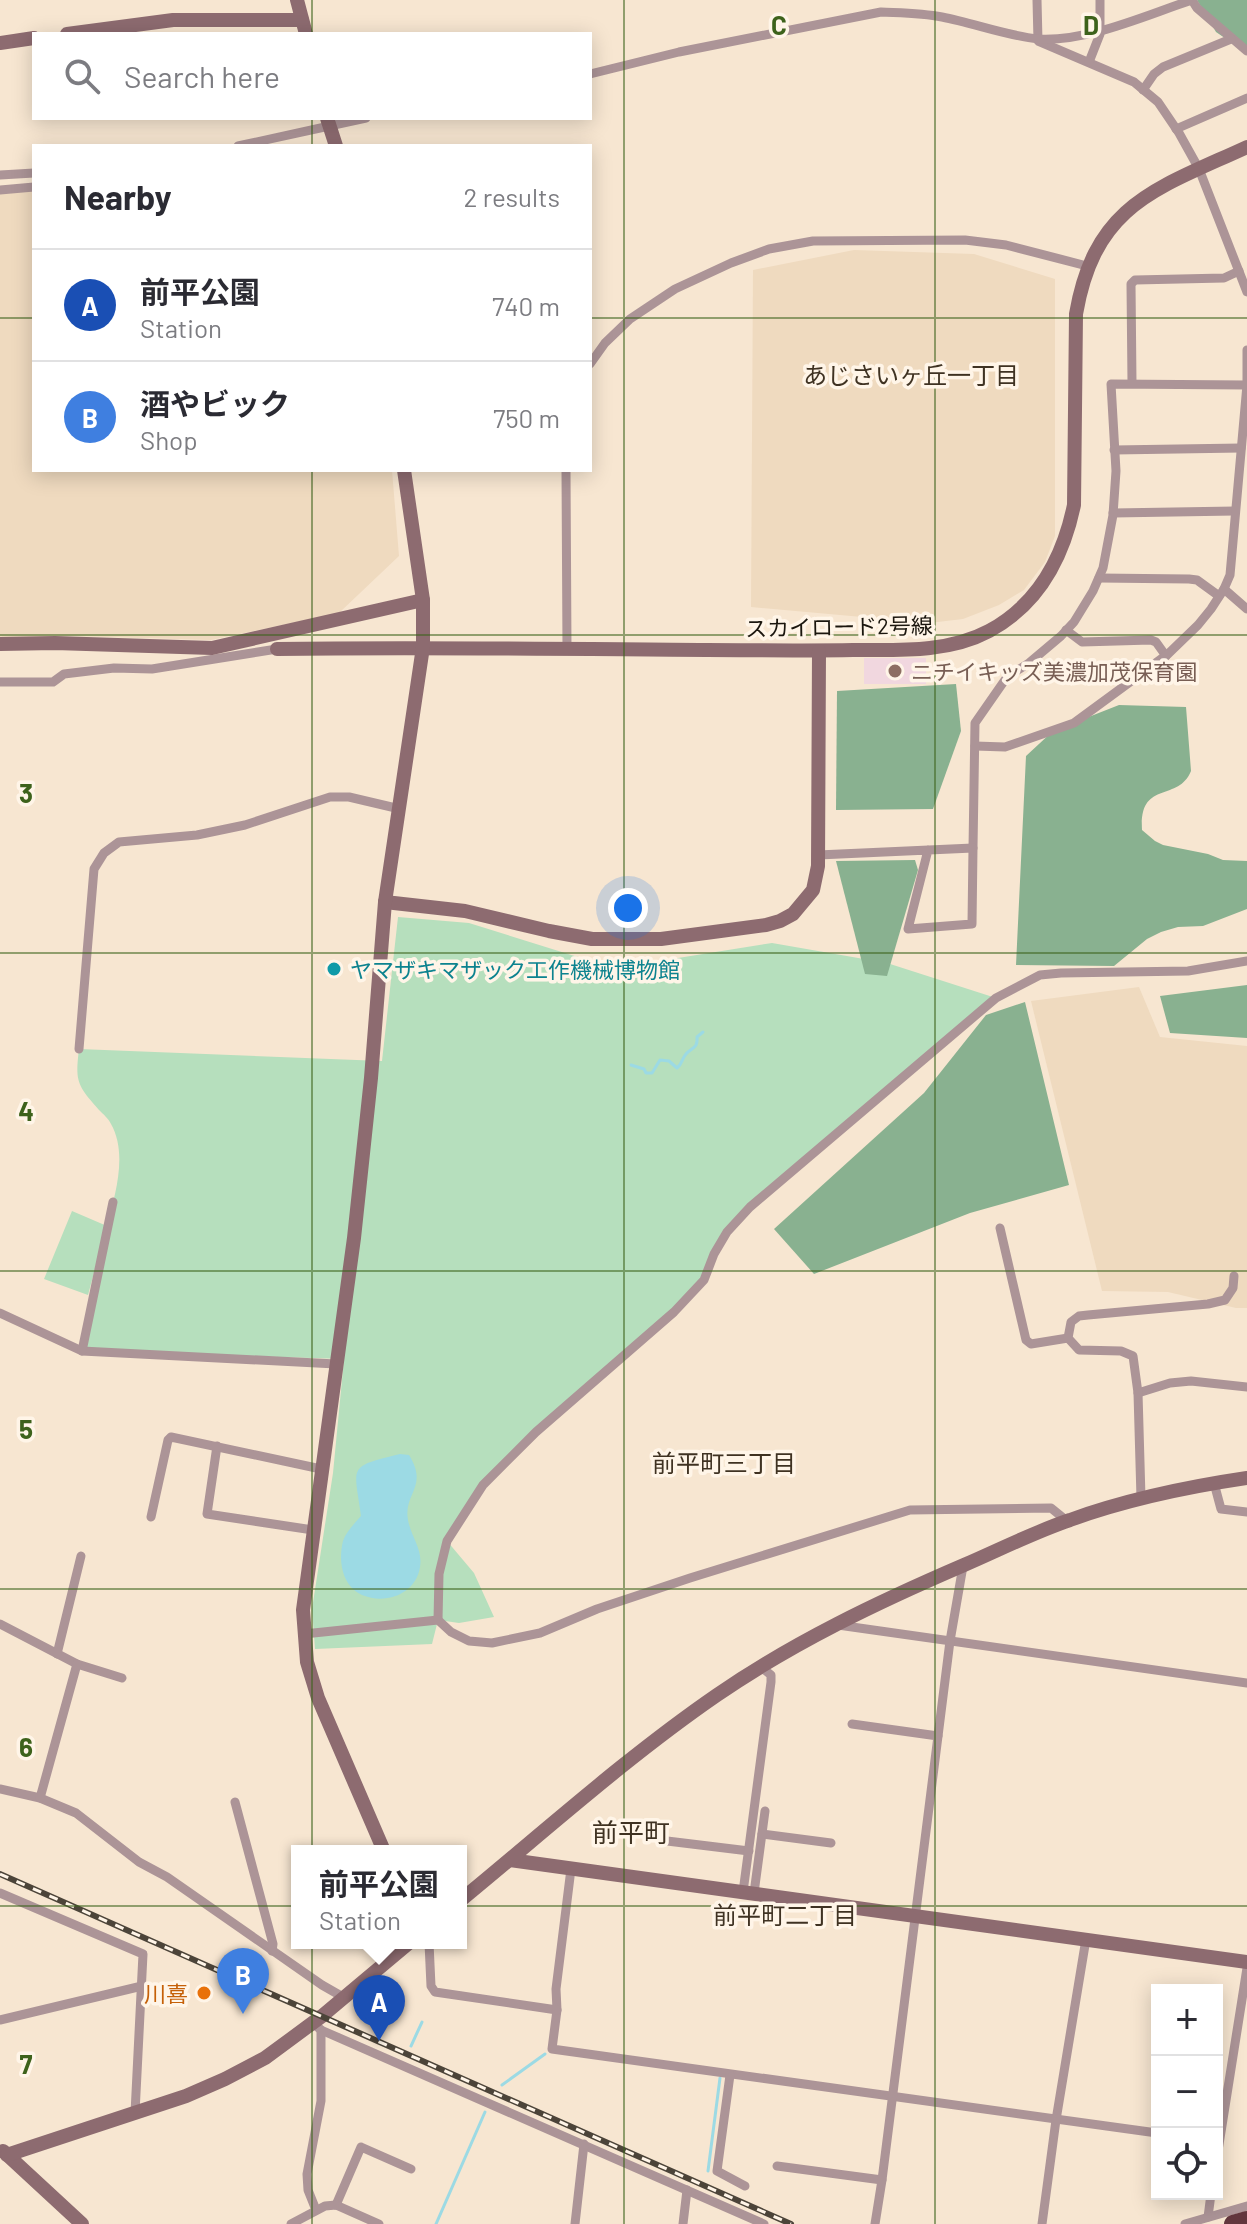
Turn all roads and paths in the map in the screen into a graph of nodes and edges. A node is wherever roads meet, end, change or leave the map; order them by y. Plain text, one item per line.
1 (297, 0) edge
2 (1037, 0) edge
3 (1100, 0) edge
4 (304, 27) edge
5 (1100, 31) junction
6 (82, 32) edge
7 (32, 38) edge
8 (1037, 39) junction
9 (1231, 39) junction
10 (0, 43) edge
11 (1247, 51) edge
12 (1089, 62) junction
13 (592, 74) edge
14 (1143, 90) junction
15 (1247, 98) edge
16 (328, 122) edge
17 (1176, 129) junction
18 (246, 144) edge
19 (335, 144) edge
20 (1247, 147) edge
21 (1199, 169) junction
22 (32, 173) edge
23 (0, 175) edge
24 (32, 187) edge
25 (0, 190) edge
26 (1087, 266) junction
27 (1239, 271) junction
28 (1247, 292) edge
29 (1247, 350) edge
30 (592, 361) edge
31 (1132, 383) junction
32 (1247, 385) edge
33 (1241, 448) junction
34 (1114, 450) junction
35 (404, 472) edge
36 (566, 472) edge
37 (1235, 511) junction
38 (1113, 513) junction
39 (1099, 578) junction
40 (1222, 592) junction
41 (423, 600) junction
42 (1247, 609) edge
43 (1066, 630) junction
44 (0, 644) edge
45 (423, 647) junction
46 (277, 649) joint
47 (567, 649) junction
48 (819, 651) junction
49 (1166, 656) junction
50 (0, 682) edge
51 (975, 746) junction
52 (400, 809) junction
53 (973, 848) junction
54 (928, 850) junction
55 (818, 855) junction
56 (385, 902) junction
57 (1247, 961) edge
58 (79, 1049) dead end
59 (113, 1202) dead end
60 (1000, 1228) dead end
61 (1234, 1276) dead end
62 (0, 1313) edge
63 (1068, 1338) junction
64 (82, 1351) junction
65 (336, 1364) junction
66 (1247, 1387) edge
67 (1138, 1393) junction
68 (217, 1446) junction
69 (321, 1469) junction
70 (1247, 1478) edge
71 (1214, 1483) junction
72 (1141, 1498) junction
73 (1247, 1512) edge
74 (151, 1517) dead end
75 (1067, 1521) junction
76 (313, 1530) junction
77 (81, 1556) dead end
78 (963, 1566) junction
79 (438, 1620) junction
80 (0, 1624) edge
81 (835, 1624) junction
82 (304, 1634) junction
83 (950, 1641) junction
84 (57, 1654) junction
85 (77, 1664) junction
86 (761, 1667) junction
87 (122, 1678) dead end
88 (1247, 1683) edge
89 (852, 1724) dead end
90 (938, 1736) junction
91 (0, 1789) edge
92 (40, 1798) junction
93 (235, 1802) dead end
94 (765, 1811) dead end
95 (762, 1834) junction
96 (659, 1840) dead end
97 (831, 1843) dead end
98 (381, 1845) edge
99 (749, 1851) junction
100 (510, 1860) junction
101 (571, 1869) junction
102 (0, 1893) edge
103 (749, 1893) junction
104 (467, 1895) edge
105 (916, 1915) junction
106 (1086, 1939) junction
107 (402, 1949) edge
108 (429, 1949) edge
109 (272, 1951) junction
110 (1247, 1965) edge
111 (142, 1986) junction
112 (343, 1997) junction
113 (557, 2010) junction
114 (0, 2020) edge
115 (317, 2027) junction
116 (730, 2075) junction
117 (892, 2097) junction
118 (135, 2113) junction
119 (1056, 2120) junction
120 (1220, 2128) edge
121 (1151, 2132) edge
122 (584, 2144) junction
123 (4, 2152) edge
124 (777, 2166) dead end
125 (411, 2169) dead end
126 (882, 2180) junction
127 (745, 2186) dead end
128 (687, 2190) junction
129 (1210, 2200) edge
130 (336, 2205) junction
131 (1247, 2206) edge
132 (316, 2210) junction
133 (1208, 2217) junction
134 (1247, 2220) edge
135 (82, 2224) edge
136 (291, 2224) edge
137 (379, 2224) edge
138 (575, 2224) edge
139 (683, 2224) edge
140 (764, 2224) edge
141 (875, 2224) edge
142 (1042, 2224) edge
143 (1185, 2224) edge
144 (1233, 2224) edge

1 - 4 street
2 - 8 street
3 - 5 street
4 - 6 street
5 - 8 street
5 - 9 street
5 - 12 street
7 - 10 street
8 - 12 street
8 - 13 street
9 - 11 street
9 - 14 street
12 - 14 street
14 - 17 street
15 - 17 street
16 - 18 street
16 - 19 street
17 - 21 street
20 - 21 street, スカイロード2号線
21 - 26 street, スカイロード2号線
21 - 27 street
22 - 23 street
24 - 25 street
26 - 30 street
26 - 48 street, スカイロード2号線
27 - 28 street
27 - 31 street
29 - 32 street
31 - 32 street
31 - 34 street
32 - 33 street
33 - 34 street
33 - 37 street
34 - 38 street
35 - 41 street
36 - 47 street
37 - 38 street
37 - 40 street
38 - 39 street
39 - 40 street
39 - 43 street
40 - 42 street
40 - 49 street
41 - 44 street
41 - 45 street
43 - 49 street
43 - 51 street
45 - 46 street, スカイロード2号線
45 - 47 street, スカイロード2号線
45 - 52 street
46 - 50 street
47 - 48 street, スカイロード2号線
48 - 55 street
49 - 51 street
51 - 53 street
52 - 56 street
52 - 58 street
53 - 54 street
53 - 54 street
54 - 55 street
55 - 56 street
56 - 65 street
57 - 79 street
59 - 64 street
60 - 63 street
61 - 63 street
62 - 64 street
63 - 67 street
64 - 65 street
65 - 69 street
66 - 67 street
67 - 72 street
68 - 69 street
68 - 74 street
68 - 76 street
69 - 76 street
70 - 71 street
71 - 72 street
71 - 73 street
72 - 75 street
75 - 78 street
75 - 79 street
76 - 82 street
77 - 84 street
78 - 81 street
78 - 83 street
79 - 82 street
80 - 84 street
81 - 83 street
81 - 86 street
82 - 98 street
83 - 88 street
83 - 90 street
84 - 85 street
85 - 87 street
85 - 92 street
86 - 99 street
86 - 100 street
89 - 90 street
90 - 105 street
91 - 92 street
92 - 109 street
93 - 109 street
94 - 95 street
95 - 97 street
95 - 103 street
96 - 99 street
99 - 103 street
100 - 101 street
100 - 104 street
101 - 103 street
101 - 113 street
102 - 111 street
103 - 105 street
105 - 106 street
105 - 117 street
106 - 110 street
106 - 119 street
107 - 112 street
108 - 113 street
109 - 112 street
110 - 120 street
111 - 114 street
111 - 118 street
112 - 115 street
113 - 116 street
115 - 118 street
115 - 122 street
115 - 132 street
116 - 117 street
116 - 127 street
117 - 119 street
117 - 126 street
118 - 123 street
119 - 121 street
119 - 142 street
122 - 128 street
122 - 138 street
123 - 135 street
124 - 126 street
125 - 130 street
126 - 141 street
128 - 139 street
128 - 140 street
129 - 133 street
130 - 132 street
130 - 137 street
131 - 133 street
132 - 136 street
133 - 143 street
134 - 144 highway

